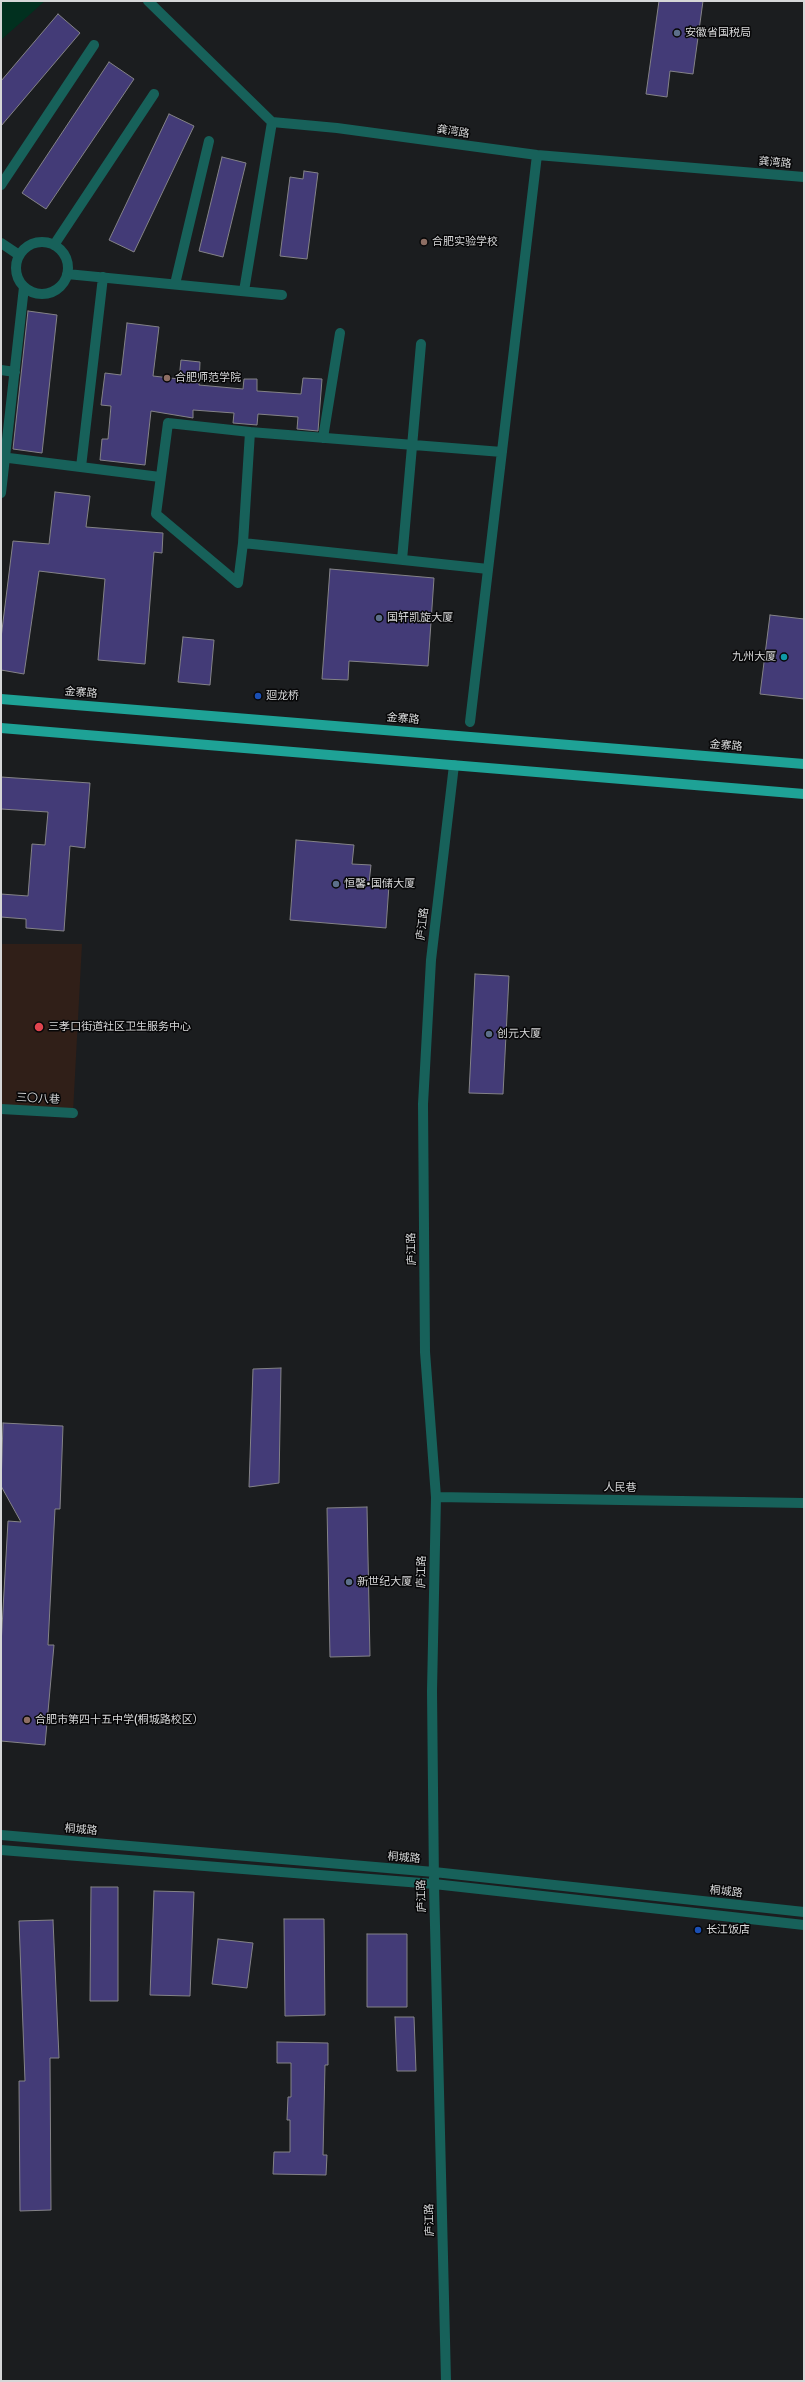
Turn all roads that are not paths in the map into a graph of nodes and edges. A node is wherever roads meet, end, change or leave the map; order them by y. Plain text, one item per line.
1 (148, 1) edge
2 (94, 45) dead end
3 (154, 94) dead end
4 (272, 122) junction
5 (209, 141) dead end
6 (537, 155) junction
7 (804, 177) edge
8 (1, 185) edge
9 (1, 243) edge
10 (54, 245) junction
11 (19, 255) junction
12 (67, 274) junction
13 (103, 277) junction
14 (175, 284) junction
15 (24, 287) junction
16 (244, 291) junction
17 (282, 294) dead end
18 (340, 333) dead end
19 (421, 344) dead end
20 (1, 370) edge
21 (15, 372) junction
22 (250, 432) junction
23 (324, 438) junction
24 (412, 445) junction
25 (502, 452) junction
26 (4, 458) edge
27 (81, 467) junction
28 (160, 477) junction
29 (1, 493) edge
30 (243, 543) junction
31 (402, 560) junction
32 (488, 569) junction
33 (1, 699) edge
34 (470, 722) dead end
35 (1, 728) edge
36 (804, 764) edge
37 (454, 765) junction
38 (804, 794) edge
39 (1, 1109) edge
40 (73, 1113) dead end
41 (436, 1497) junction
42 (804, 1503) edge
43 (1, 1835) edge
44 (1, 1850) edge
45 (434, 1872) junction
46 (434, 1884) junction
47 (804, 1912) edge
48 (804, 1924) edge
49 (446, 2381) edge

1 - 4 street
2 - 8 street
3 - 10 street
4 - 6 street, 龚湾路
4 - 16 street
5 - 14 street
6 - 7 street, 龚湾路
6 - 25 street
9 - 11 street
10 - 11 street
10 - 12 street
11 - 15 street
12 - 13 street
12 - 15 street
13 - 14 street
13 - 27 street
14 - 16 street
15 - 21 street
16 - 17 street
18 - 23 street
19 - 24 street
20 - 21 street
21 - 26 street
22 - 23 street
22 - 28 street
22 - 30 street
23 - 24 street
24 - 25 street
24 - 31 street
25 - 32 street
26 - 27 street
26 - 29 street
27 - 28 street
28 - 30 street
30 - 31 street
31 - 32 street
32 - 34 street
33 - 36 main road, 金寨路
35 - 37 main road
37 - 38 main road
37 - 41 street, 庐江路
39 - 40 street, 三〇八巷
41 - 42 street, 人民巷
41 - 45 street, 庐江路
43 - 45 street, 桐城路
44 - 46 street, 桐城路
45 - 46 street, 庐江路
45 - 47 street, 桐城路
46 - 48 street, 桐城路
46 - 49 street, 庐江路

